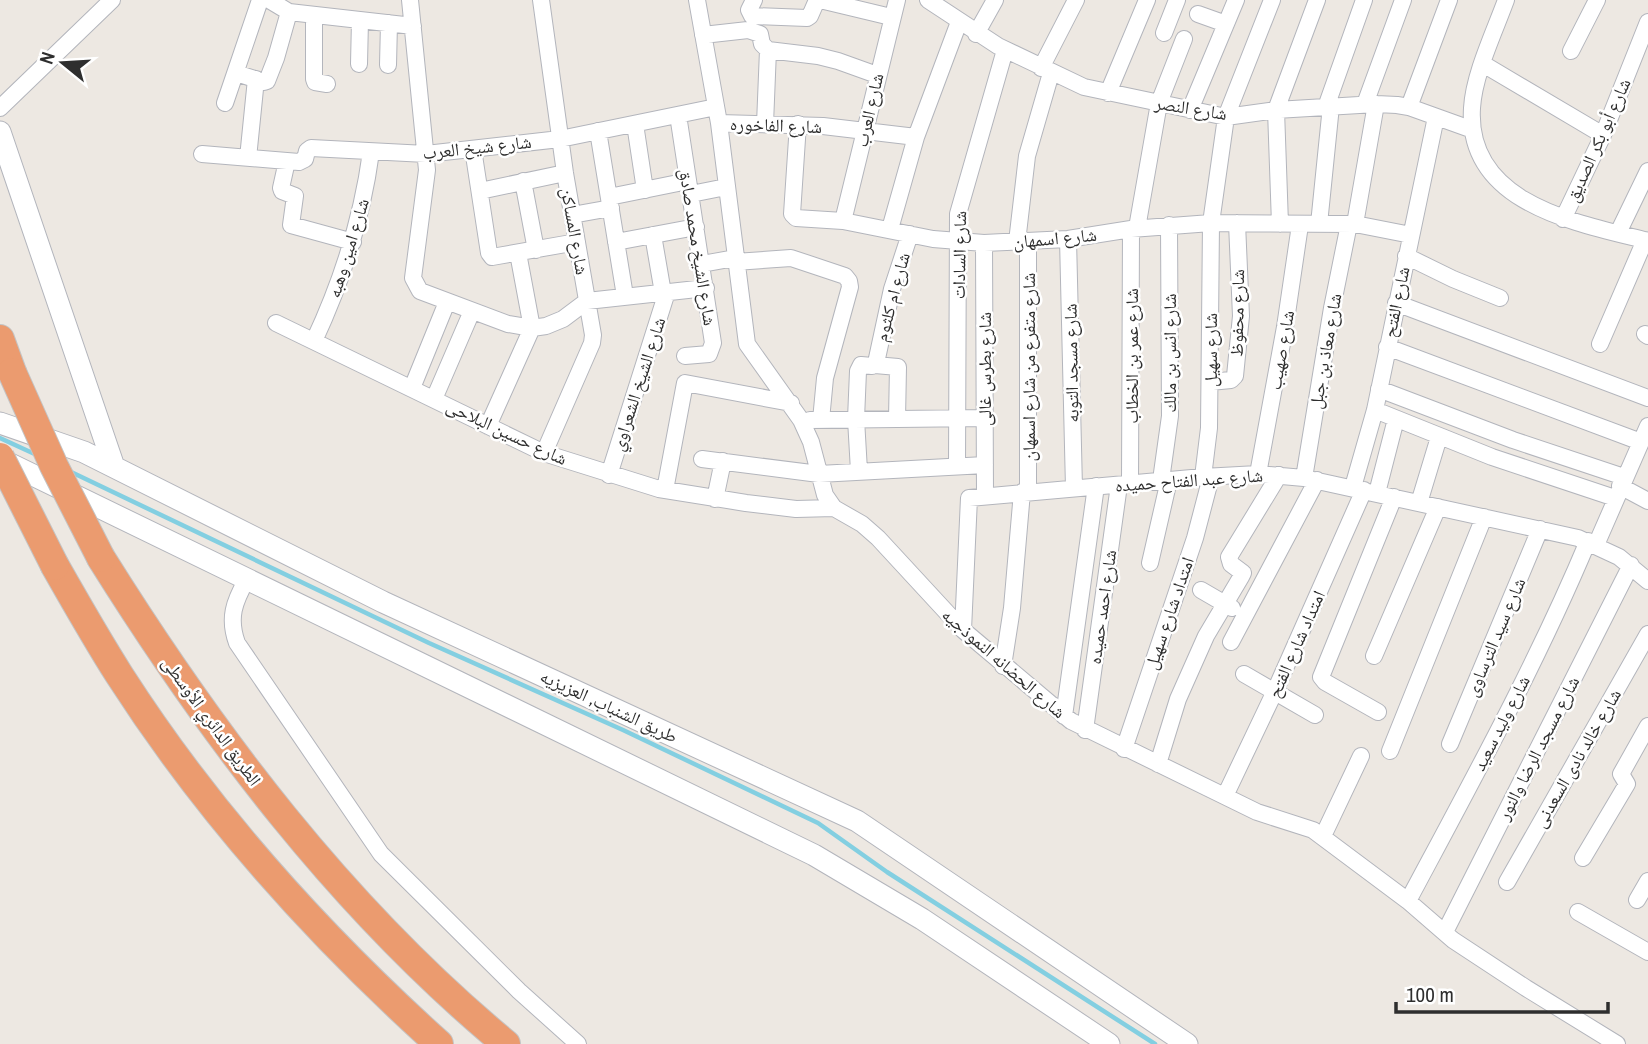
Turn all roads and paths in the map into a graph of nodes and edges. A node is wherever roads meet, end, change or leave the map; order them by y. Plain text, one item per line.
1 (113, 0) edge
2 (260, 0) edge
3 (269, 0) edge
4 (410, 0) edge
5 (541, 0) edge
6 (697, 0) edge
7 (897, 0) edge
8 (928, 0) edge
9 (995, 0) edge
10 (1076, 0) edge
11 (1147, 0) edge
12 (1177, 0) edge
13 (1236, 0) edge
14 (1272, 0) edge
15 (1317, 0) edge
16 (1364, 0) edge
17 (1403, 0) edge
18 (1448, 0) edge
19 (1506, 0) edge
20 (1597, 0) edge
21 (826, 1) edge
22 (289, 12) junction
23 (1198, 14) dead end
24 (314, 15) junction
25 (753, 15) edge
26 (891, 17) junction
27 (359, 20) junction
28 (959, 22) junction
29 (1648, 22) edge
30 (389, 23) junction
31 (1226, 24) junction
32 (413, 26) junction
33 (1164, 33) dead end
34 (976, 34) junction
35 (704, 36) junction
36 (1184, 39) dead end
37 (1005, 50) junction
38 (1571, 51) dead end
39 (768, 57) junction
40 (751, 63) dead end
41 (359, 64) dead end
42 (1483, 64) junction
43 (388, 65) dead end
44 (1046, 70) junction
45 (236, 73) junction
46 (877, 75) junction
47 (256, 79) junction
48 (327, 84) dead end
49 (1108, 93) junction
50 (225, 103) dead end
51 (1159, 103) junction
52 (1370, 104) junction
53 (1328, 106) junction
54 (1409, 107) junction
55 (0, 108) edge
56 (1190, 110) junction
57 (1276, 110) junction
58 (678, 115) junction
59 (717, 115) junction
60 (1226, 117) junction
61 (1436, 117) junction
62 (635, 124) junction
63 (765, 124) junction
64 (798, 124) junction
65 (865, 129) junction
66 (1473, 130) junction
67 (598, 131) junction
68 (0, 132) edge
69 (1602, 135) junction
70 (916, 137) junction
71 (560, 139) junction
72 (473, 149) junction
73 (371, 152) junction
74 (202, 154) dead end
75 (426, 154) junction
76 (248, 158) junction
77 (287, 161) junction
78 (1648, 171) edge
79 (565, 173) junction
80 (523, 181) junction
81 (726, 187) junction
82 (690, 188) junction
83 (646, 190) junction
84 (480, 191) junction
85 (610, 202) junction
86 (572, 215) junction
87 (1563, 219) junction
88 (843, 221) junction
89 (1212, 223) junction
90 (1237, 223) junction
91 (1280, 224) junction
92 (1319, 224) junction
93 (1352, 224) junction
94 (1169, 225) junction
95 (1300, 225) junction
96 (696, 227) junction
97 (1134, 228) junction
98 (890, 229) junction
99 (1618, 233) junction
100 (909, 234) junction
101 (653, 235) junction
102 (1411, 235) junction
103 (1068, 239) junction
104 (1647, 240) edge
105 (958, 241) junction
106 (353, 242) junction
107 (577, 242) junction
108 (617, 242) junction
109 (1023, 242) junction
110 (984, 243) junction
111 (536, 250) junction
112 (518, 253) junction
113 (1406, 256) junction
114 (735, 260) junction
115 (702, 264) junction
116 (706, 288) junction
117 (665, 293) junction
118 (625, 296) junction
119 (1500, 298) dead end
120 (587, 301) junction
121 (447, 302) junction
122 (1396, 303) junction
123 (472, 311) junction
124 (1241, 316) junction
125 (1211, 318) junction
126 (276, 323) dead end
127 (532, 328) junction
128 (0, 339) edge
129 (314, 341) junction
130 (1600, 344) dead end
131 (1387, 347) junction
132 (685, 356) dead end
133 (875, 365) junction
134 (1210, 382) junction
135 (412, 388) junction
136 (1379, 389) junction
137 (1648, 398) edge
138 (435, 399) junction
139 (791, 403) junction
140 (1375, 410) junction
141 (957, 418) junction
142 (984, 418) junction
143 (856, 419) junction
144 (897, 419) junction
145 (1396, 419) junction
146 (801, 420) junction
147 (821, 420) junction
148 (0, 423) edge
149 (488, 426) junction
150 (1648, 426) edge
151 (1439, 437) junction
152 (1640, 442) junction
153 (544, 453) junction
154 (0, 458) edge
155 (702, 459) dead end
156 (723, 461) junction
157 (985, 465) junction
158 (957, 466) junction
159 (114, 467) junction
160 (859, 471) junction
161 (819, 474) junction
162 (1258, 474) junction
163 (609, 475) junction
164 (1279, 475) junction
165 (1207, 477) junction
166 (1310, 479) junction
167 (1165, 480) junction
168 (1124, 484) junction
169 (1096, 486) junction
170 (1620, 487) junction
171 (1074, 488) junction
172 (665, 490) junction
173 (1365, 490) junction
174 (1025, 492) junction
175 (985, 495) junction
176 (1394, 497) junction
177 (715, 499) junction
178 (1648, 501) edge
179 (1419, 503) junction
180 (1438, 507) junction
181 (834, 508) junction
182 (1485, 517) junction
183 (1540, 529) junction
184 (1592, 543) junction
185 (1150, 563) dead end
186 (1631, 565) junction
187 (247, 579) junction
188 (1648, 581) edge
189 (1201, 590) dead end
190 (1225, 604) junction
191 (1245, 616) junction
192 (962, 630) junction
193 (1648, 634) edge
194 (1231, 642) dead end
195 (1374, 656) dead end
196 (1003, 666) junction
197 (1244, 674) dead end
198 (1275, 691) junction
199 (1378, 712) dead end
200 (1315, 715) dead end
201 (1064, 716) junction
202 (1648, 726) edge
203 (1085, 730) junction
204 (1450, 744) dead end
205 (1124, 749) junction
206 (1390, 751) dead end
207 (1361, 756) dead end
208 (1158, 764) junction
209 (1225, 796) junction
210 (1323, 836) junction
211 (1583, 858) dead end
212 (1507, 881) dead end
213 (1648, 881) edge
214 (1637, 900) dead end
215 (1408, 901) junction
216 (1577, 912) dead end
217 (1445, 932) junction
218 (1648, 952) edge
219 (557, 1038) edge
220 (439, 1044) edge
221 (506, 1044) edge
222 (578, 1044) edge
223 (1109, 1044) edge
224 (1187, 1044) edge
225 (1617, 1044) edge

1 - 55 street
2 - 45 street
3 - 22 street
4 - 32 street
5 - 71 street, شارع المساكن
6 - 35 street
7 - 26 street, شارع العرب
8 - 28 street, شارع النصر
9 - 34 street
10 - 44 street, شارع متفرع من شارع اسمهان
11 - 49 street
12 - 33 street
13 - 31 street
14 - 60 street, شارع سهيل
15 - 57 street
16 - 53 street
17 - 52 street, شارع معاذ بن جبل
18 - 54 street
19 - 42 street
20 - 38 street
21 - 25 street
21 - 26 street
22 - 24 street
22 - 47 street
23 - 31 street
24 - 27 street
24 - 48 street
25 - 35 street
25 - 39 street
26 - 46 street, شارع العرب
27 - 30 street
27 - 41 street
28 - 34 street, شارع النصر
28 - 70 street
29 - 69 street, شارع أبو بكر الصديق
30 - 32 street
30 - 43 street
31 - 56 street
32 - 75 street
34 - 37 street, شارع النصر
35 - 59 street
36 - 51 street, شارع عمر بن الخطاب
37 - 44 street, شارع النصر
37 - 105 street, شارع السادات
39 - 40 street
39 - 46 street
39 - 63 street
42 - 66 street
42 - 69 street
44 - 49 street, شارع النصر
44 - 109 street, شارع متفرع من شارع اسمهان
45 - 47 street
45 - 50 street
46 - 65 street, شارع العرب
47 - 76 street
49 - 51 street, شارع النصر
51 - 56 street, شارع النصر
51 - 97 street, شارع عمر بن الخطاب
52 - 53 street, شارع النصر
52 - 54 street, شارع النصر
52 - 93 street, شارع معاذ بن جبل
53 - 57 street, شارع النصر
53 - 92 street
54 - 61 street, شارع النصر
56 - 60 street, شارع النصر
57 - 60 street, شارع النصر
57 - 91 street
58 - 59 street, شارع شيخ العرب
58 - 62 street, شارع شيخ العرب
58 - 82 street, شارع الشيخ محمد صادق
59 - 63 street, شارع الفاخوره
59 - 81 street
60 - 89 street, شارع سهيل
61 - 66 street, شارع النصر
61 - 102 street, شارع الفتح
62 - 67 street, شارع شيخ العرب
62 - 83 street
63 - 64 street, شارع الفاخوره
64 - 65 street, شارع الفاخوره
64 - 88 street, شارع اسمهان
65 - 70 street, شارع الفاخوره
65 - 88 street, شارع العرب
66 - 87 street
67 - 71 street, شارع شيخ العرب
67 - 85 street
68 - 159 street
69 - 87 street, شارع أبو بكر الصديق
70 - 98 street
71 - 72 street, شارع شيخ العرب
71 - 79 street, شارع المساكن
72 - 75 street, شارع شيخ العرب
72 - 84 street
73 - 75 street, شارع شيخ العرب
73 - 77 street, شارع شيخ العرب
73 - 106 street, شارع امين وهبه
74 - 76 street
75 - 121 street
76 - 77 street
77 - 106 street
78 - 99 street
79 - 80 street
79 - 86 street, شارع المساكن
80 - 84 street
80 - 111 street
81 - 82 street
81 - 114 street
82 - 83 street
82 - 96 street, شارع الشيخ محمد صادق
83 - 85 street
84 - 112 street
85 - 86 street
85 - 108 street
86 - 107 street, شارع المساكن
87 - 99 street
88 - 98 street, شارع اسمهان
89 - 90 street, شارع اسمهان
89 - 94 street, شارع اسمهان
89 - 125 street, شارع سهيل
90 - 91 street, شارع اسمهان
90 - 124 street, شارع محفوظ
91 - 95 street, شارع اسمهان
92 - 93 street, شارع اسمهان
92 - 95 street, شارع اسمهان
93 - 102 street, شارع اسمهان
93 - 166 street, شارع معاذ بن جبل
94 - 97 street, شارع اسمهان
94 - 167 street, شارع انس بن مالك
95 - 162 street, شارع صهيب
96 - 101 street
96 - 115 street, شارع الشيخ محمد صادق
97 - 103 street, شارع اسمهان
97 - 168 street, شارع عمر بن الخطاب
98 - 100 street, شارع اسمهان
99 - 104 street
100 - 105 street, شارع اسمهان
100 - 133 street, شارع ام كلثوم
101 - 108 street
101 - 117 street
102 - 113 street, شارع الفتح
103 - 109 street, شارع اسمهان
103 - 171 street, شارع مسجد التوبه
104 - 130 street
105 - 110 street, شارع اسمهان
105 - 141 street, شارع السادات
106 - 129 street, شارع امين وهبه
107 - 111 street
107 - 120 street, شارع المساكن
108 - 118 street
109 - 110 street, شارع اسمهان
109 - 174 street, شارع متفرع من شارع اسمهان
110 - 142 street, شارع بطرس غالى
111 - 112 street
112 - 127 street
113 - 119 street
113 - 122 street, شارع الفتح
114 - 115 street
114 - 139 street
114 - 147 street
115 - 116 street, شارع الشيخ محمد صادق
116 - 117 street, شارع الشيخ الشعراوي
116 - 132 street, شارع الشيخ محمد صادق
117 - 118 street, شارع الشيخ الشعراوي
117 - 163 street, شارع الشيخ الشعراوي
118 - 120 street, شارع الشيخ الشعراوي
120 - 127 street
120 - 153 street, شارع المساكن
121 - 123 street
121 - 135 street
122 - 131 street, شارع الفتح
122 - 137 street
123 - 127 street
123 - 138 street
124 - 125 street
124 - 134 street, شارع محفوظ
125 - 134 street, شارع سهيل
126 - 129 street, شارع حسين البلاحى
127 - 149 street
128 - 221 highway, الطريق الدائري الأوسطى, bridge
129 - 135 street, شارع حسين البلاحى
131 - 136 street, شارع الفتح
131 - 152 street
133 - 143 street, شارع ام كلثوم
133 - 144 street
134 - 165 street, شارع سهيل
135 - 138 street, شارع حسين البلاحى
136 - 140 street, شارع الفتح
136 - 170 street
138 - 149 street, شارع حسين البلاحى
139 - 146 street
139 - 172 street
140 - 145 street
140 - 173 street, شارع الفتح
141 - 142 street
141 - 144 street
141 - 158 street, شارع السادات
142 - 157 street, شارع بطرس غالى
143 - 144 street
143 - 147 street
143 - 160 street, شارع ام كلثوم
145 - 151 street
145 - 173 street
146 - 147 street
146 - 161 street
148 - 159 street, طريق الشنباب, العزيزيه
149 - 153 street, شارع حسين البلاحى
150 - 152 street, شارع وليد سعيد
151 - 170 street
151 - 179 street
152 - 170 street, شارع وليد سعيد
153 - 163 street, شارع حسين البلاحى
154 - 187 street
154 - 220 highway, bridge
155 - 156 street
156 - 161 street
156 - 177 street
157 - 158 street
157 - 175 street, شارع بطرس غالى
158 - 160 street
159 - 224 street, طريق الشنباب, العزيزيه
160 - 161 street
161 - 181 street
162 - 164 street, شارع عبد الفتاح حميده
162 - 165 street, شارع عبد الفتاح حميده
163 - 172 street, شارع حسين البلاحى
164 - 166 street, شارع عبد الفتاح حميده
164 - 190 street
165 - 167 street, شارع عبد الفتاح حميده
165 - 205 street, امتداد شارع سهيل
166 - 173 street, شارع عبد الفتاح حميده
166 - 191 street, شارع معاذ بن جبل
167 - 168 street, شارع عبد الفتاح حميده
167 - 185 street, شارع انس بن مالك
168 - 169 street, شارع عبد الفتاح حميده
168 - 203 street, شارع احمد حميده
169 - 171 street, شارع عبد الفتاح حميده
169 - 201 street
170 - 178 street
170 - 184 street, شارع وليد سعيد
171 - 174 street, شارع عبد الفتاح حميده
172 - 177 street, شارع حسين البلاحى
173 - 176 street, شارع عبد الفتاح حميده
173 - 198 street, امتداد شارع الفتح
174 - 175 street, شارع عبد الفتاح حميده
174 - 196 street, شارع متفرع من شارع اسمهان
175 - 192 street
176 - 179 street, شارع عبد الفتاح حميده
176 - 199 street
177 - 181 street, شارع حسين البلاحى
179 - 180 street, شارع عبد الفتاح حميده
180 - 182 street, شارع عبد الفتاح حميده
180 - 195 street
181 - 192 street, شارع الحضانه النموذجيه
182 - 183 street, شارع عبد الفتاح حميده
182 - 206 street
183 - 184 street, شارع عبد الفتاح حميده
183 - 204 street, شارع سيد الترساوى
184 - 186 street, شارع عبد الفتاح حميده
184 - 215 street, شارع وليد سعيد
186 - 188 street, شارع عبد الفتاح حميده
186 - 217 street, شارع مسجد الرضا والنور
187 - 219 street
187 - 223 street
189 - 190 street
190 - 191 street
190 - 208 street
191 - 194 street, شارع معاذ بن جبل
192 - 196 street, شارع الحضانه النموذجيه
193 - 212 street, شارع خالد نادى السعدنى
196 - 201 street, شارع الحضانه النموذجيه
197 - 198 street
198 - 200 street
198 - 209 street, امتداد شارع الفتح
201 - 203 street, شارع الحضانه النموذجيه
202 - 211 street
203 - 205 street, شارع الحضانه النموذجيه
205 - 208 street, شارع الحضانه النموذجيه
207 - 210 street
208 - 209 street, شارع الحضانه النموذجيه
209 - 210 street, شارع الحضانه النموذجيه
210 - 215 street, شارع الحضانه النموذجيه
213 - 214 street
215 - 217 street, شارع الحضانه النموذجيه
216 - 218 street
217 - 225 street, شارع الحضانه النموذجيه
219 - 222 street

